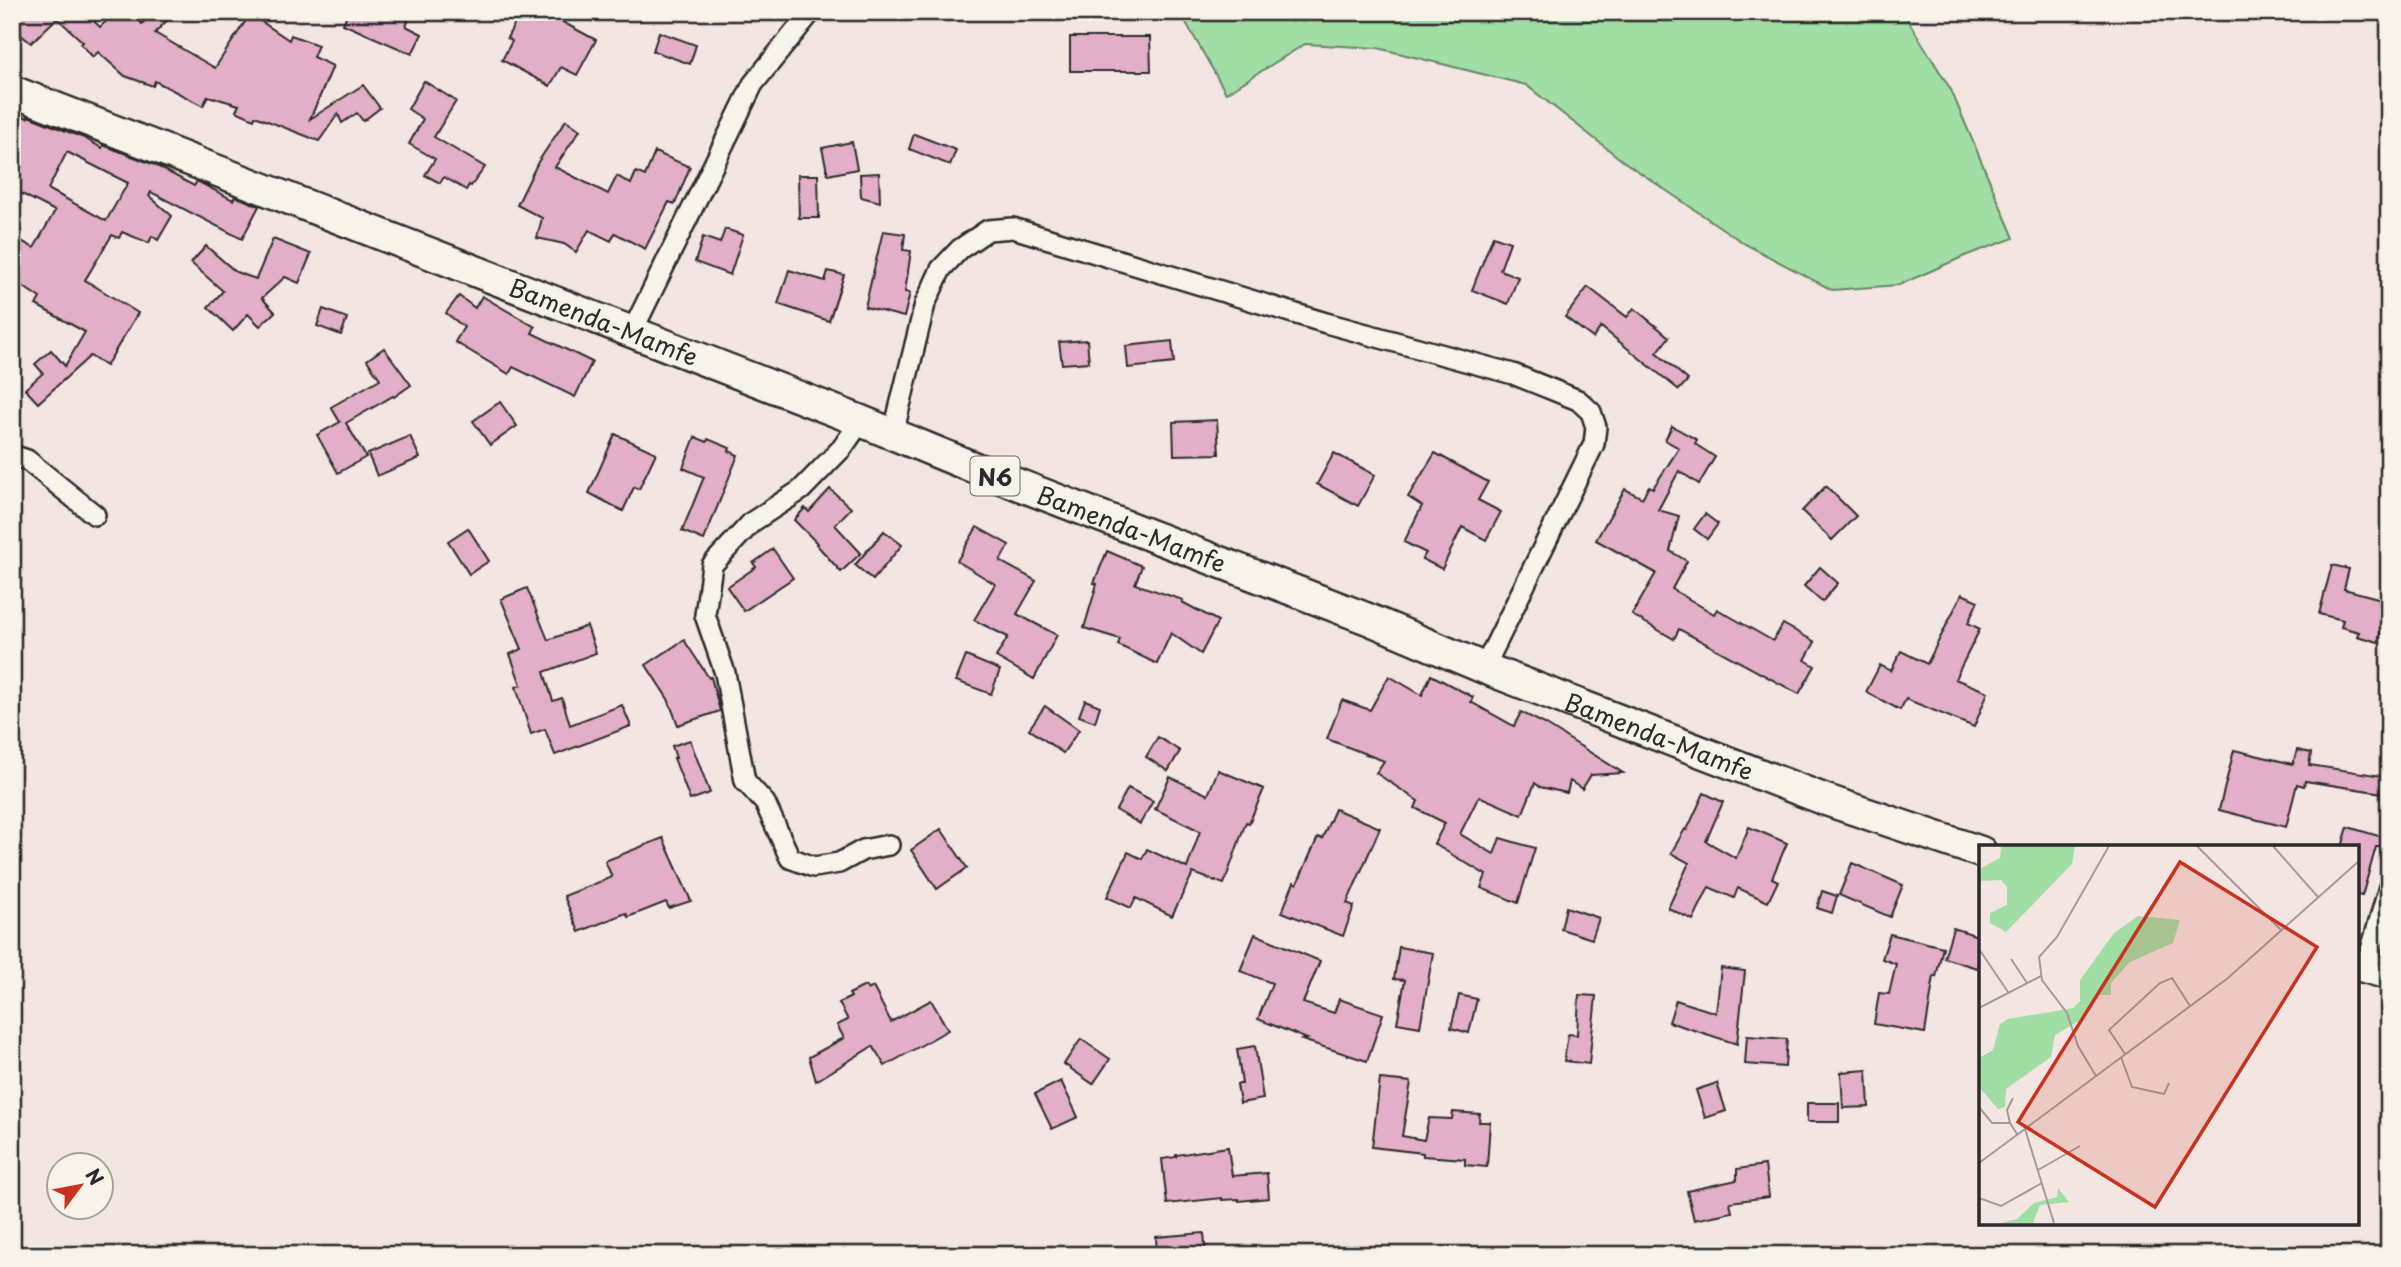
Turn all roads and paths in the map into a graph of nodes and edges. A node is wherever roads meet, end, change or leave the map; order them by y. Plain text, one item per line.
1 (811, 12) edge
2 (12, 91) edge
3 (632, 332) junction
4 (861, 421) junction
5 (893, 434) junction
6 (12, 455) edge
7 (95, 515) dead end
8 (1484, 668) junction
9 (889, 845) dead end
10 (1979, 851) edge
11 (2389, 887) edge
12 (2371, 968) edge

1 - 3 street
2 - 3 highway, Bamenda-Mamfe / N6
3 - 4 highway, Bamenda-Mamfe / N6
4 - 5 highway, Bamenda-Mamfe / N6
4 - 9 street
5 - 8 highway, Bamenda-Mamfe / N6
5 - 8 street
6 - 7 street
8 - 10 highway, Bamenda-Mamfe / N6
11 - 12 street

